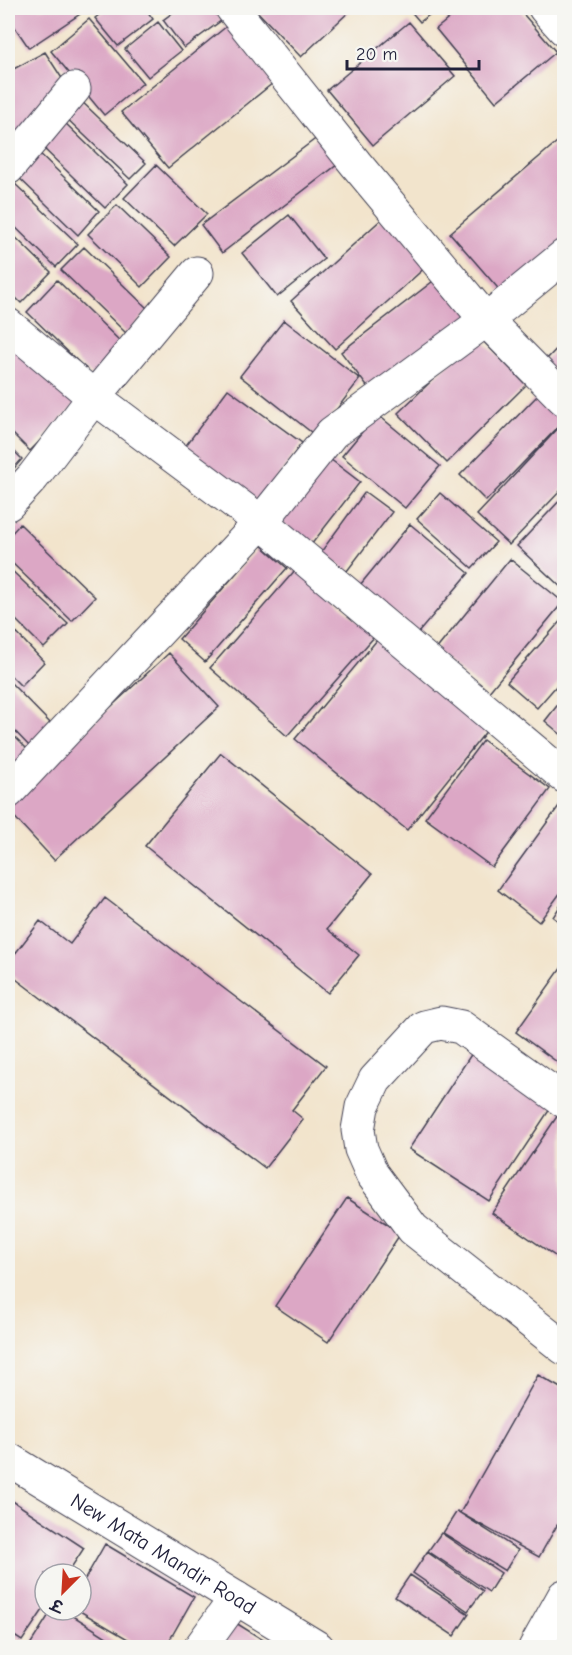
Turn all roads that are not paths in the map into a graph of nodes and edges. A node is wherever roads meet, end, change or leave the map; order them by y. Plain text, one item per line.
1 (232, 8) edge
2 (546, 8) edge
3 (564, 29) edge
4 (74, 89) dead end
5 (8, 168) edge
6 (564, 256) edge
7 (197, 273) dead end
8 (486, 320) junction
9 (8, 325) edge
10 (94, 397) junction
11 (564, 399) edge
12 (8, 504) edge
13 (261, 522) junction
14 (564, 776) edge
15 (8, 792) edge
16 (564, 1101) edge
17 (564, 1348) edge
18 (8, 1459) edge
19 (564, 1596) edge
20 (236, 1598) junction
21 (200, 1647) edge
22 (318, 1647) edge
23 (535, 1647) edge

1 - 8 street
2 - 3 street
4 - 5 street
6 - 8 street
7 - 10 street
8 - 11 street
8 - 13 street
9 - 10 street
10 - 12 street
10 - 13 street
13 - 14 street
13 - 15 street
16 - 17 street
18 - 20 street, New Mata Mandir Road
19 - 23 street
20 - 21 street
20 - 22 street, New Mata Mandir Road

